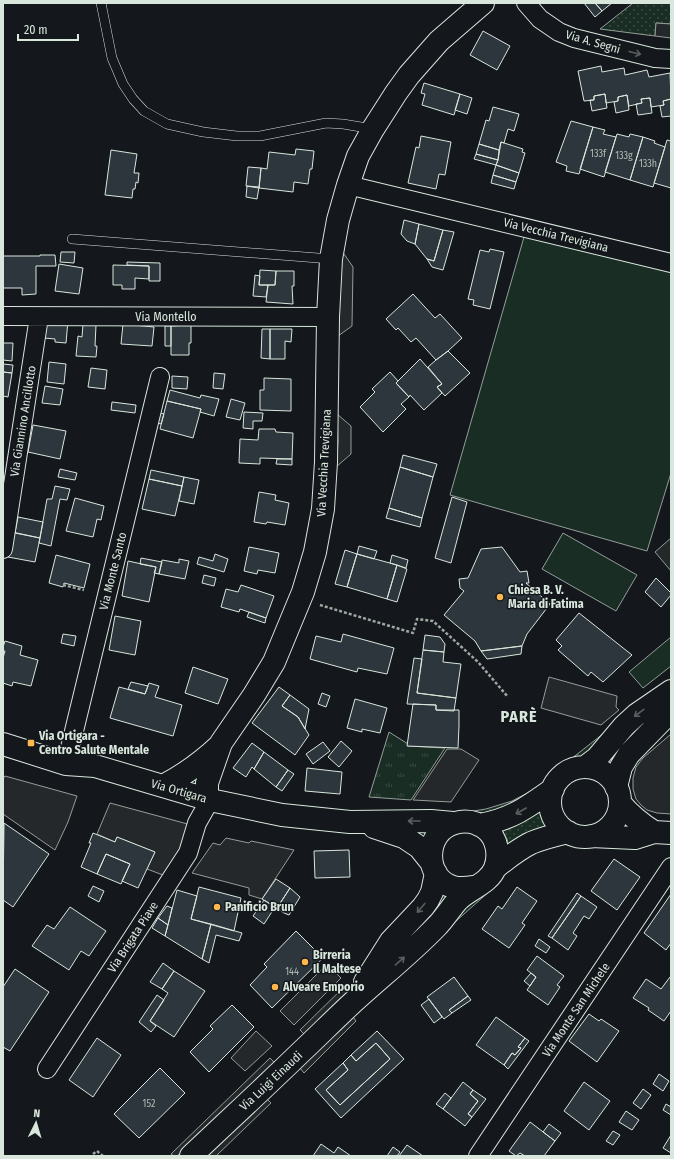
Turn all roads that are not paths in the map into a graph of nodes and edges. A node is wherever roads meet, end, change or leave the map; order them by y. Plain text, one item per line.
1 (101, 3) edge
2 (483, 3) edge
3 (526, 3) edge
4 (663, 59) edge
5 (373, 129) junction
6 (348, 185) junction
7 (72, 239) dead end
8 (331, 259) junction
9 (671, 263) edge
10 (3, 316) edge
11 (39, 317) junction
12 (328, 318) junction
13 (160, 377) dead end
14 (3, 549) edge
15 (671, 691) edge
16 (671, 711) edge
17 (222, 744) junction
18 (5, 748) edge
19 (66, 764) junction
20 (585, 767) junction
21 (163, 786) junction
22 (553, 789) junction
23 (618, 795) junction
24 (210, 800) junction
25 (358, 822) junction
26 (453, 823) junction
27 (479, 825) junction
28 (568, 832) junction
29 (662, 832) edge
30 (590, 836) junction
31 (433, 867) junction
32 (671, 867) edge
33 (495, 868) junction
34 (474, 887) junction
35 (350, 1005) junction
36 (46, 1069) dead end
37 (481, 1155) edge
38 (192, 1156) edge

1 - 5 lane
2 - 5 street, Via Vecchia Trevigiana
3 -> 4 street, Via A. Segni
5 - 6 street, Via Vecchia Trevigiana
6 - 8 street, Via Vecchia Trevigiana
6 - 9 street, Via Vecchia Trevigiana
7 - 8 lane
8 - 12 street, Via Vecchia Trevigiana
10 - 11 street, Via Montello
11 - 12 street, Via Montello
11 - 14 street, Via Giannino Ancillotto
12 - 17 street, Via Vecchia Trevigiana
13 - 19 street, Via Monte Santo
15 -> 20 street
16 - 23 street
17 - 21 street, Via Vecchia Trevigiana
17 - 24 street, Via Vecchia Trevigiana
18 - 19 street, Via Ortigara
19 - 21 street, Via Ortigara
20 - 22 street
20 - 23 street
21 - 24 street, Via Ortigara
22 -> 27 street
22 - 28 street
23 - 29 street
23 - 30 street
24 - 25 street, Via Ortigara
24 - 36 street, Via Brigata Piave
26 -> 25 street, Via Ortigara
25 - 31 street, Via Ortigara
26 - 27 street
26 - 31 street, Via Luigi Einaudi
27 - 33 street
28 - 30 street, Via Luigi Einaudi
28 - 33 street, Via Luigi Einaudi
29 - 30 street
31 - 34 street
31 -> 35 street, Via Luigi Einaudi
32 - 37 street, Via Monte San Michele
33 - 34 street, Via Luigi Einaudi
35 -> 34 street, Via Luigi Einaudi
35 - 38 street, Via Luigi Einaudi

